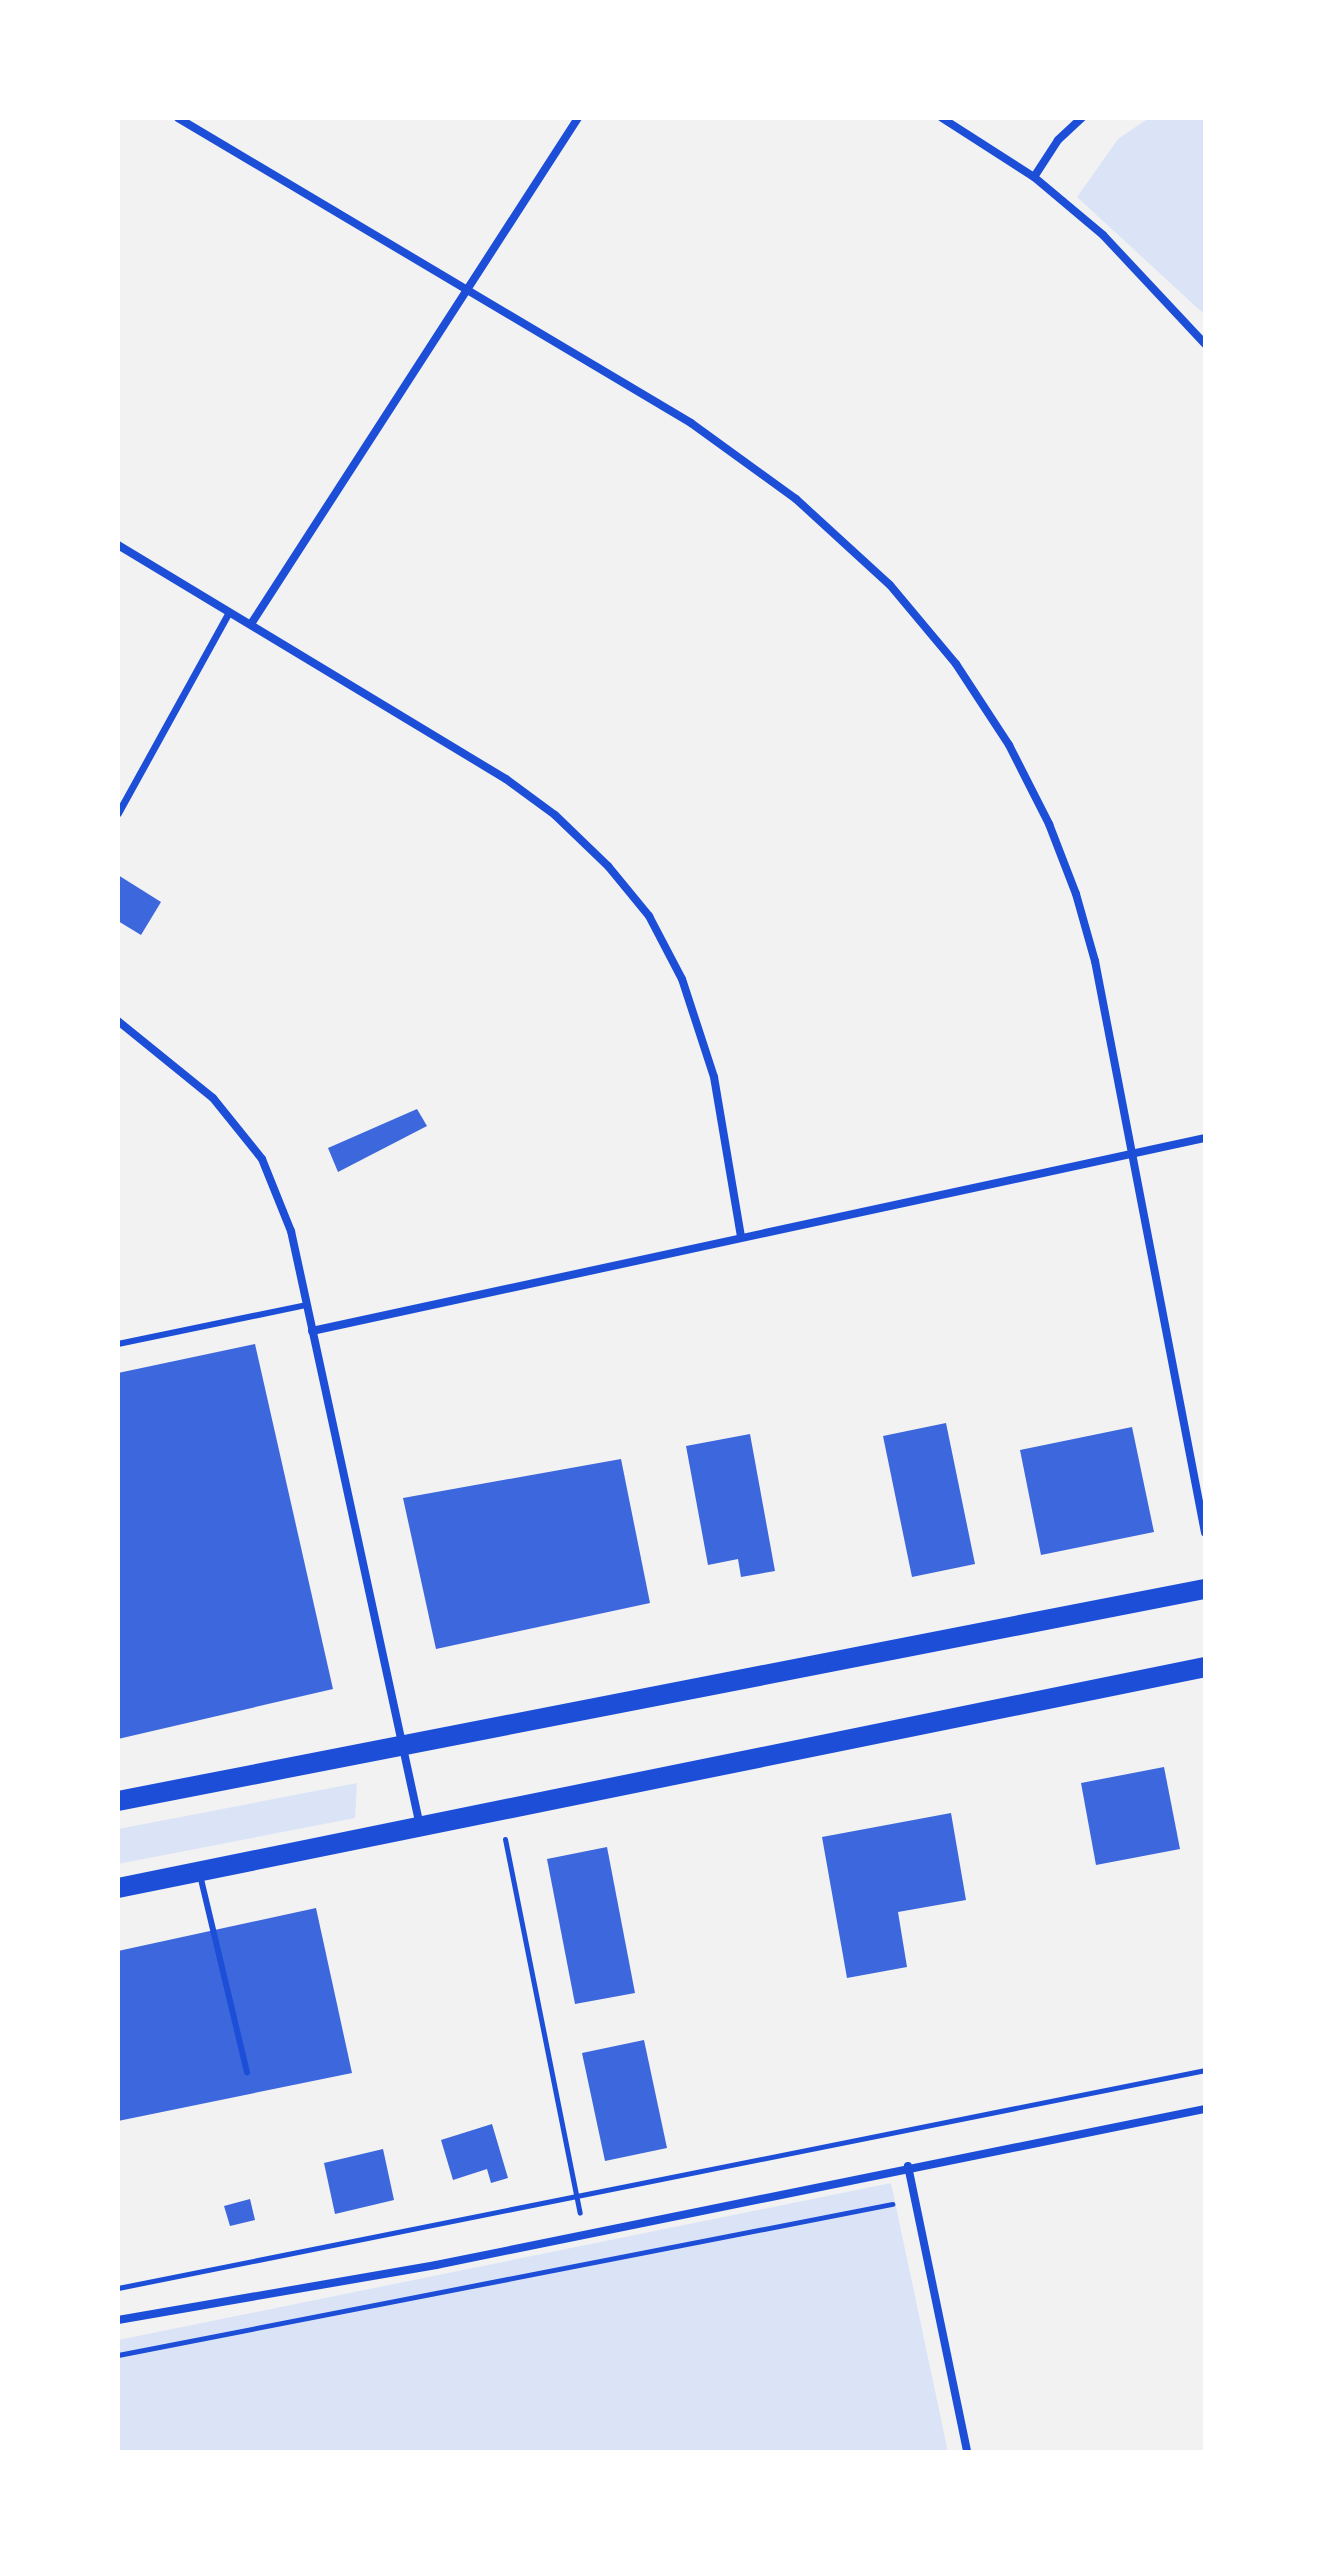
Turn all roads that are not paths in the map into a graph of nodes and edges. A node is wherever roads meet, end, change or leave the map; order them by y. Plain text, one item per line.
1 (178, 118) edge
2 (578, 118) edge
3 (942, 118) edge
4 (1082, 118) edge
5 (1034, 177) junction
6 (466, 292) junction
7 (1205, 344) edge
8 (118, 545) edge
9 (229, 612) junction
10 (251, 624) junction
11 (118, 813) edge
12 (118, 1021) edge
13 (1205, 1138) edge
14 (1130, 1154) junction
15 (741, 1236) junction
16 (307, 1305) junction
17 (312, 1331) junction
18 (118, 1344) edge
19 (1205, 1533) edge
20 (1205, 1589) edge
21 (1205, 1667) edge
22 (401, 1747) junction
23 (118, 1801) edge
24 (420, 1827) junction
25 (199, 1871) junction
26 (118, 1888) edge
27 (247, 2072) dead end
28 (1205, 2109) edge
29 (908, 2166) junction
30 (118, 2320) edge
31 (967, 2452) edge

1 - 6 street
2 - 6 street
3 - 5 street
4 - 5 street
5 - 7 street
6 - 10 street
6 - 14 street
8 - 9 street
9 - 10 street
9 - 11 street
10 - 15 street
12 - 16 street
13 - 14 street
14 - 15 street
14 - 19 street
15 - 17 street
16 - 17 street
16 - 18 lane
17 - 22 street
20 - 22 main road
21 - 24 main road
22 - 23 main road
22 - 24 street
24 - 25 main road
25 - 26 main road
25 - 27 lane
28 - 29 street
29 - 30 street
29 - 31 street

